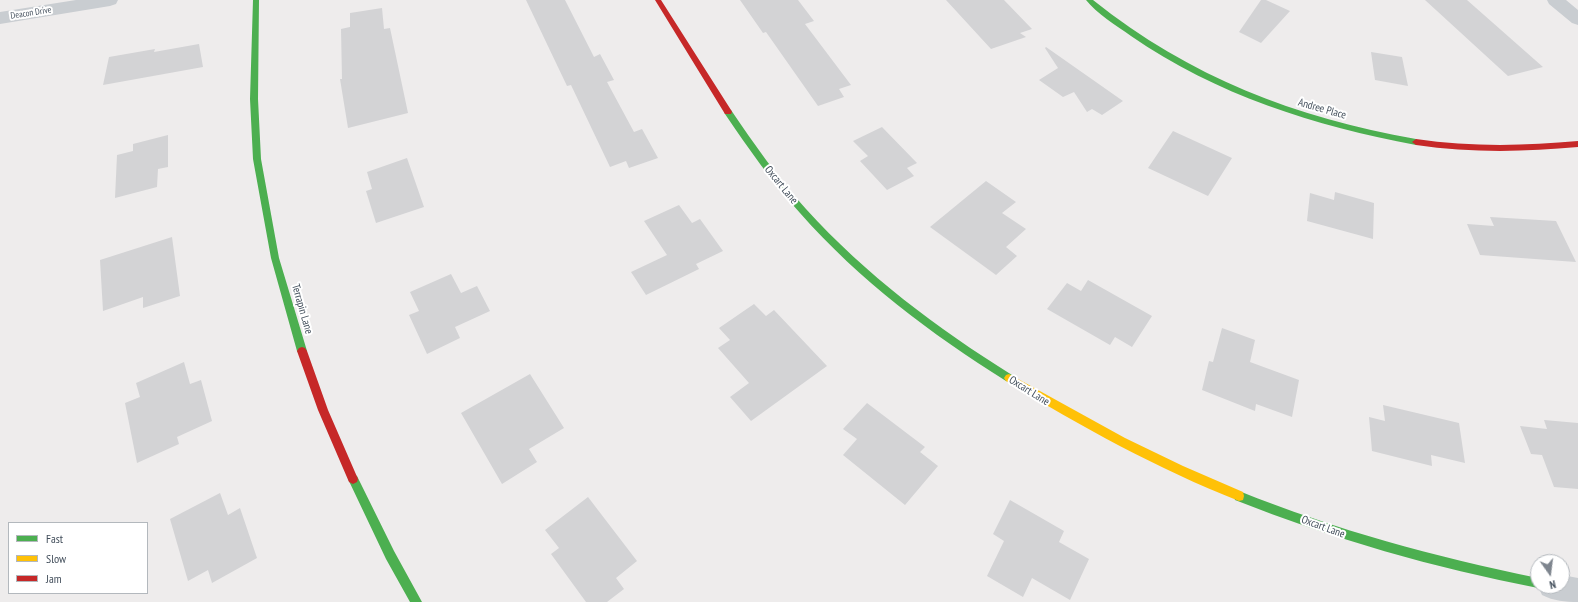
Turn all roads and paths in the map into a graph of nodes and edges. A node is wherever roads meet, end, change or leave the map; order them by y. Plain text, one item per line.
1 (110, 0) edge
2 (256, 0) edge
3 (658, 0) edge
4 (1089, 0) edge
5 (1555, 0) edge
6 (0, 18) edge
7 (1578, 19) edge
8 (1578, 144) edge
9 (1530, 581) edge
10 (416, 602) edge

1 - 6 street, Deacon Drive
2 - 10 street, Terrapin Lane
3 - 9 street, Oxcart Lane
4 - 8 street, Andree Place
5 - 7 street

